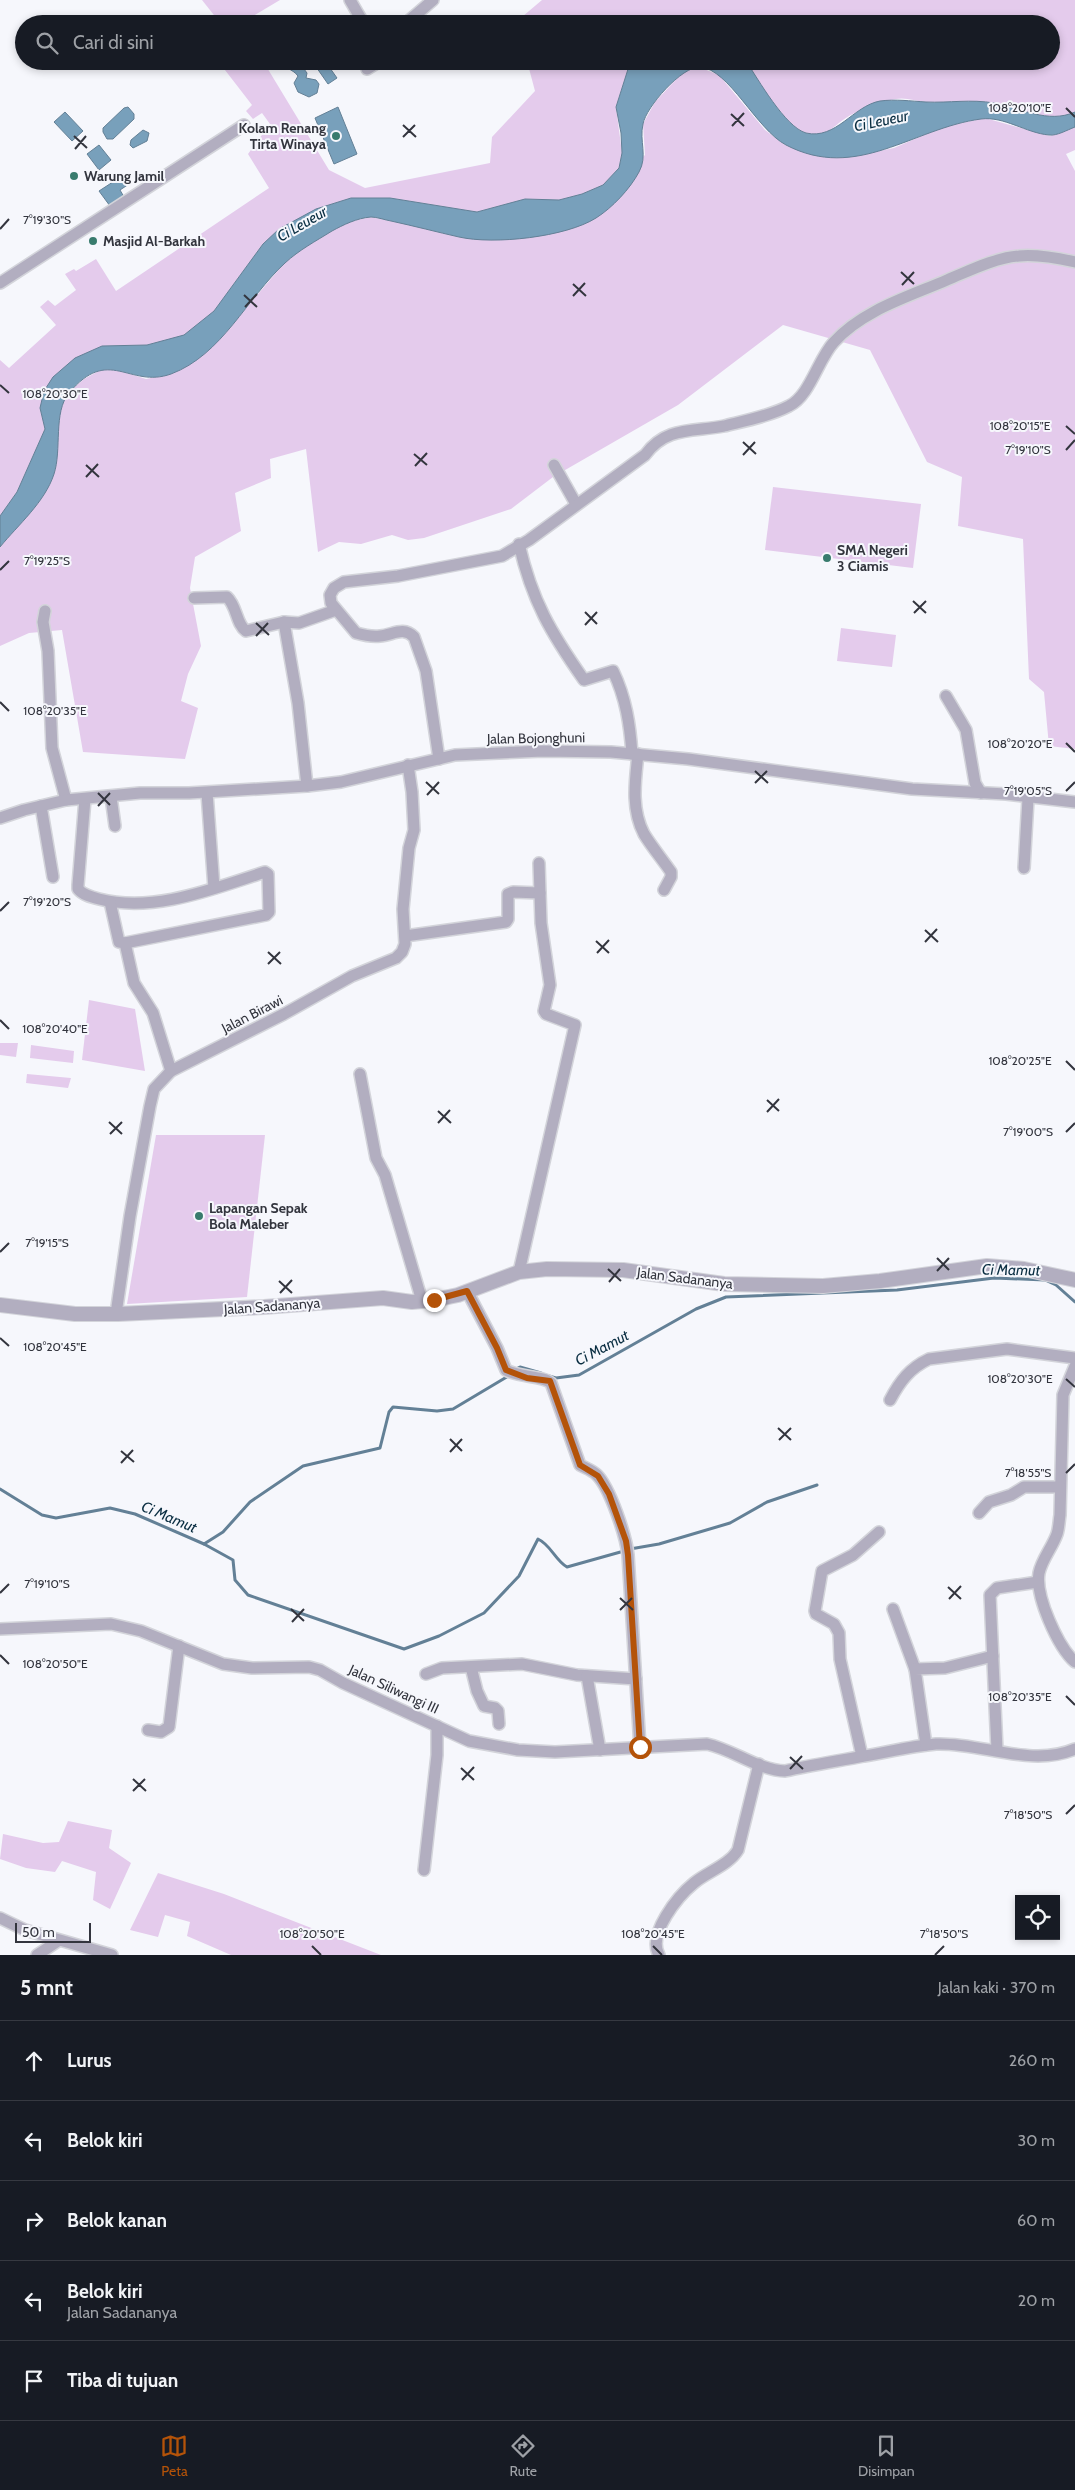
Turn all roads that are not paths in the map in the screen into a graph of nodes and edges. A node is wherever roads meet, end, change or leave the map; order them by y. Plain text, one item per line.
1 (350, 0) edge
2 (433, 0) edge
3 (359, 15) edge
4 (416, 15) edge
5 (244, 125) dead end
6 (1075, 262) edge
7 (0, 283) edge
8 (554, 465) dead end
9 (576, 504) junction
10 (519, 544) junction
11 (194, 598) dead end
12 (336, 610) junction
13 (45, 611) dead end
14 (284, 622) junction
15 (946, 696) dead end
16 (635, 754) junction
17 (440, 759) junction
18 (408, 765) junction
19 (307, 786) junction
20 (206, 793) junction
21 (981, 793) junction
22 (111, 797) junction
23 (1028, 798) junction
24 (85, 799) junction
25 (66, 800) junction
26 (1075, 802) edge
27 (41, 806) junction
28 (1, 814) edge
29 (115, 826) dead end
30 (539, 863) dead end
31 (1024, 868) dead end
32 (54, 877) dead end
33 (214, 888) junction
34 (664, 890) dead end
35 (540, 893) junction
36 (110, 902) junction
37 (405, 936) junction
38 (125, 943) junction
39 (171, 1071) junction
40 (360, 1074) dead end
41 (519, 1272) junction
42 (1075, 1280) edge
43 (467, 1291) junction
44 (422, 1301) junction
45 (0, 1306) edge
46 (118, 1314) junction
47 (1075, 1358) edge
48 (1075, 1366) edge
49 (890, 1400) dead end
50 (1060, 1487) junction
51 (979, 1513) dead end
52 (879, 1532) dead end
53 (1038, 1582) junction
54 (892, 1609) dead end
55 (0, 1628) edge
56 (179, 1646) junction
57 (993, 1656) junction
58 (1075, 1662) edge
59 (471, 1667) junction
60 (915, 1669) junction
61 (426, 1674) dead end
62 (587, 1676) junction
63 (636, 1679) junction
64 (499, 1724) dead end
65 (437, 1726) junction
66 (148, 1730) dead end
67 (926, 1745) junction
68 (640, 1747) junction
69 (1075, 1749) edge
70 (600, 1750) junction
71 (997, 1750) junction
72 (862, 1756) junction
73 (759, 1764) junction
74 (424, 1870) dead end
75 (0, 1918) edge
76 (58, 1941) junction
77 (37, 1955) edge
78 (112, 1955) edge
79 (659, 1955) edge

1 - 3 street
2 - 4 street
5 - 7 street
6 - 9 street
8 - 9 street
9 - 10 street
10 - 12 street
10 - 16 street
11 - 14 street
12 - 14 street
12 - 17 street
13 - 25 street
14 - 19 street
15 - 21 street
16 - 17 street, Jalan Bojonghuni
16 - 21 street, Jalan Bojonghuni
16 - 34 street
17 - 18 street, Jalan Bojonghuni
18 - 19 street, Jalan Bojonghuni
18 - 37 street, Jalan Birawi
19 - 20 street, Jalan Bojonghuni
20 - 22 street, Jalan Bojonghuni
20 - 33 street
21 - 23 street, Jalan Bojonghuni
22 - 24 street, Jalan Bojonghuni
22 - 29 street
23 - 26 street, Jalan Bojonghuni
23 - 31 street
24 - 25 street, Jalan Bojonghuni
24 - 36 street
25 - 27 street, Jalan Bojonghuni
27 - 28 street, Jalan Bojonghuni
27 - 32 street
30 - 35 street
33 - 36 street
33 - 38 street
35 - 37 street
35 - 41 street
36 - 38 street
37 - 39 street, Jalan Birawi
38 - 39 street
39 - 46 street, Jalan Birawi
40 - 44 street
41 - 42 street, Jalan Sadananya
41 - 43 street, Jalan Sadananya
43 - 44 street, Jalan Sadananya
43 - 63 street
44 - 46 street, Jalan Sadananya
45 - 46 street, Jalan Sadananya
47 - 49 street
48 - 50 street
50 - 51 street
50 - 53 street
52 - 72 street
53 - 57 street
53 - 58 street
54 - 60 street
55 - 56 street, Jalan Siliwangi III
56 - 65 street, Jalan Siliwangi III
56 - 66 street
57 - 60 street
57 - 71 street
59 - 61 street
59 - 62 street
59 - 64 street
60 - 67 street
62 - 63 street
62 - 70 street
63 - 68 street
65 - 70 street, Jalan Siliwangi III
65 - 74 street
67 - 71 street
67 - 72 street
68 - 70 street, Jalan Siliwangi III
68 - 73 street, Jalan Siliwangi III
69 - 71 street
72 - 73 street, Jalan Siliwangi III
73 - 79 street
75 - 76 street
76 - 77 street
76 - 78 street

